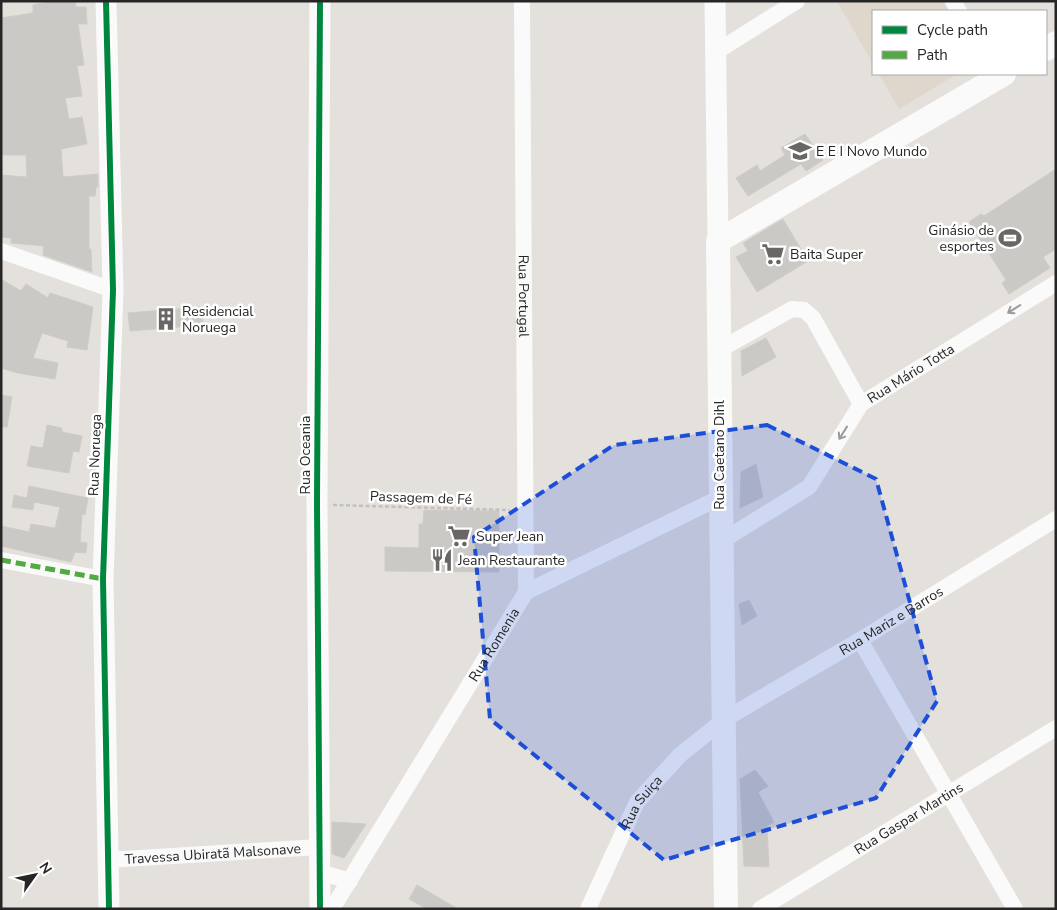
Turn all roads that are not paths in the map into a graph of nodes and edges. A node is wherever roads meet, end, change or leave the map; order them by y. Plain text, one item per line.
1 (106, 1) edge
2 (320, 1) edge
3 (522, 1) edge
4 (715, 1) edge
5 (797, 1) edge
6 (716, 52) junction
7 (999, 75) edge
8 (718, 241) junction
9 (1, 251) edge
10 (1056, 283) edge
11 (113, 290) junction
12 (719, 350) junction
13 (861, 404) junction
14 (720, 498) junction
15 (1056, 519) edge
16 (720, 542) junction
17 (1, 560) edge
18 (104, 579) junction
19 (526, 592) junction
20 (860, 640) junction
21 (725, 719) junction
22 (1056, 728) edge
23 (950, 794) junction
24 (319, 847) junction
25 (107, 860) junction
26 (319, 872) junction
27 (350, 881) junction
28 (108, 909) edge
29 (320, 909) edge
30 (332, 909) edge
31 (588, 909) edge
32 (726, 909) edge
33 (760, 909) edge
34 (1015, 909) edge

1 - 11 street, Rua Noruega
2 - 24 street, Rua Oceania
3 - 19 street, Rua Portugal
4 - 6 street, Rua Caetano Dihl
5 - 6 street
6 - 8 street, Rua Caetano Dihl
7 - 8 main road
8 - 12 main road, Rua Caetano Dihl
9 - 11 street
10 -> 13 street, Rua Mário Totta
11 - 18 street, Rua Noruega
12 - 13 street
12 - 14 main road, Rua Caetano Dihl
13 -> 16 street, Rua Mário Totta
14 - 16 main road, Rua Caetano Dihl
14 - 19 street, Rua Romenia
15 - 20 street, Rua Mariz e Barros
16 - 21 main road, Rua Caetano Dihl
17 - 18 street
18 - 25 street, Rua Noruega
19 - 27 street, Rua Romenia
20 - 21 street, Rua Mariz e Barros
20 - 23 street
21 - 31 street, Rua Suiça
21 - 32 main road, Rua Caetano Dihl
22 - 23 street, Rua Gaspar Martins
23 - 33 street, Rua Gaspar Martins
23 - 34 street
24 - 25 street, Travessa Ubiratã Malsonave
24 - 26 street, Rua Oceania
25 - 28 street, Rua Noruega
26 - 27 street
26 - 29 street, Rua Oceania
27 - 30 street, Rua Romenia

